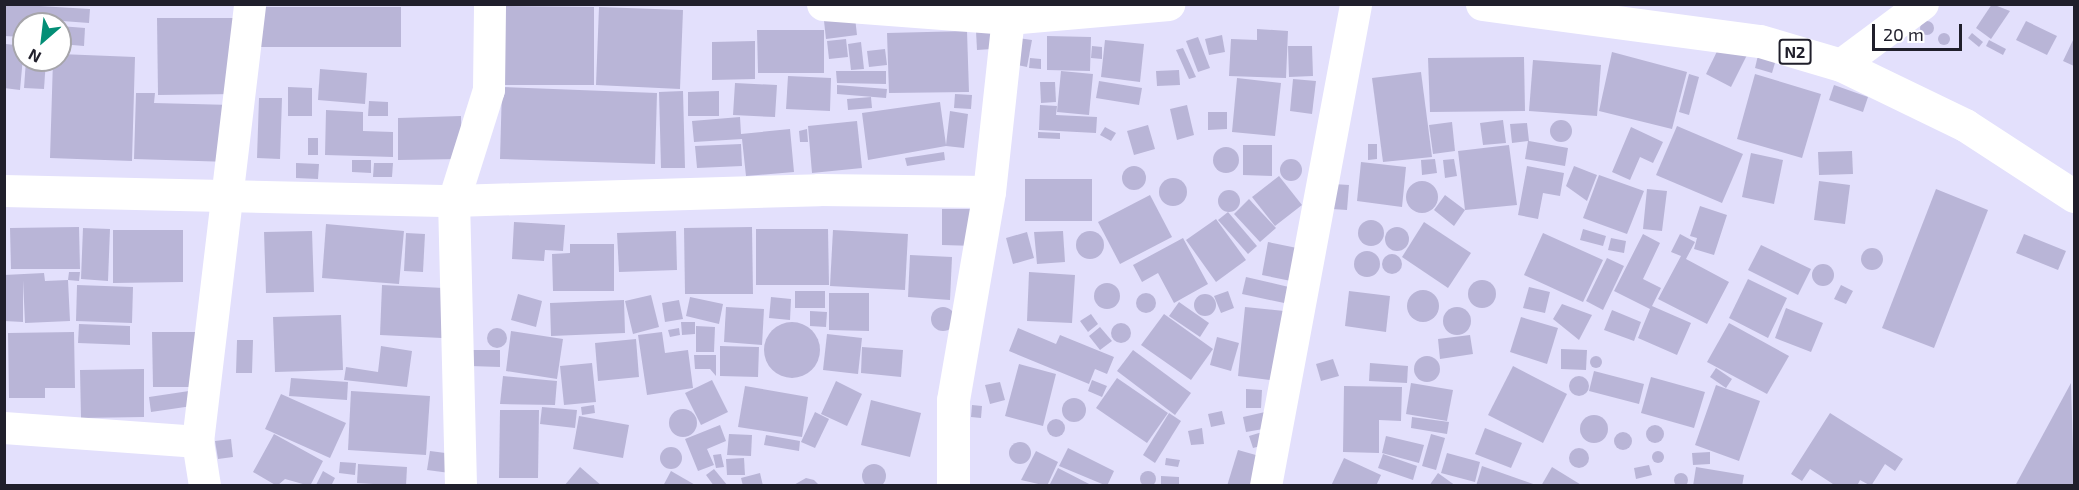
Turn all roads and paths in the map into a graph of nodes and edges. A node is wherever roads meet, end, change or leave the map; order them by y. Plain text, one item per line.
1 (250, 4) edge
2 (490, 4) edge
3 (823, 4) edge
4 (1168, 4) edge
5 (1356, 4) edge
6 (1482, 4) edge
7 (1923, 4) edge
8 (1008, 11) edge
9 (1841, 65) junction
10 (4, 191) edge
11 (989, 192) junction
12 (229, 196) junction
13 (2074, 196) edge
14 (454, 201) junction
15 (4, 428) edge
16 (198, 442) junction
17 (956, 484) edge
18 (205, 486) edge
19 (461, 486) edge
20 (1266, 486) edge

1 - 12 street
2 - 14 street
3 - 8 main road
4 - 8 main road
5 - 20 street
6 - 9 main road, N2
7 - 9 street
8 - 11 main road
9 - 13 main road, N2
10 - 12 street
11 - 14 street
11 - 17 main road
12 - 14 street
12 - 16 street
14 - 19 street
15 - 16 street
16 - 18 street

